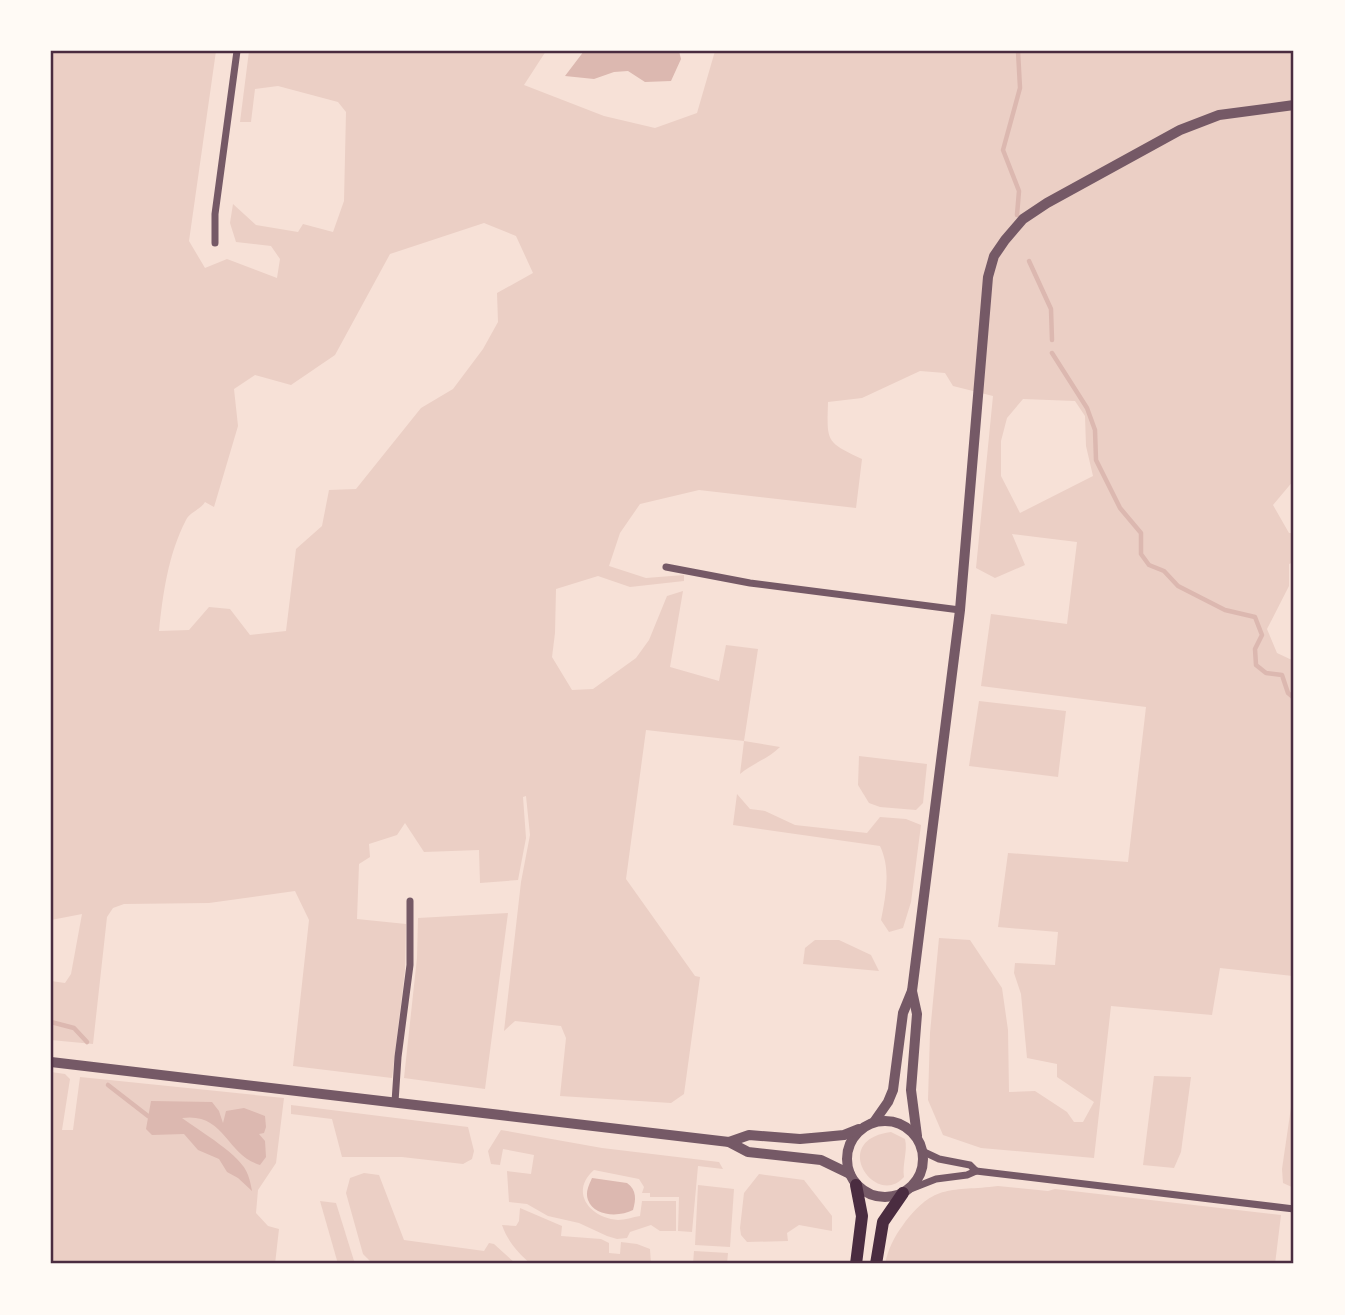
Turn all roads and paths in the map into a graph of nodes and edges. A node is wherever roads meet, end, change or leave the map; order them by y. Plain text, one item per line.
1 (237, 51) edge
2 (1294, 105) edge
3 (215, 243) dead end
4 (666, 567) dead end
5 (960, 610) junction
6 (410, 901) dead end
7 (912, 992) junction
8 (51, 1062) edge
9 (395, 1102) junction
10 (870, 1124) junction
11 (918, 1140) junction
12 (729, 1142) junction
13 (922, 1150) junction
14 (976, 1171) junction
15 (853, 1180) junction
16 (906, 1191) junction
17 (1294, 1209) edge
18 (856, 1264) edge
19 (876, 1264) edge

1 - 3 street
2 - 5 street
4 - 5 street
5 - 7 street
6 - 9 street
7 - 10 street
7 - 11 street
8 - 9 street
9 - 12 street
10 - 11 street
10 - 12 street
10 - 15 street
11 - 13 street
12 - 15 street
13 - 14 street
13 - 16 street
14 - 16 street
14 - 17 street
15 - 16 street
15 - 18 main road
16 - 19 main road

